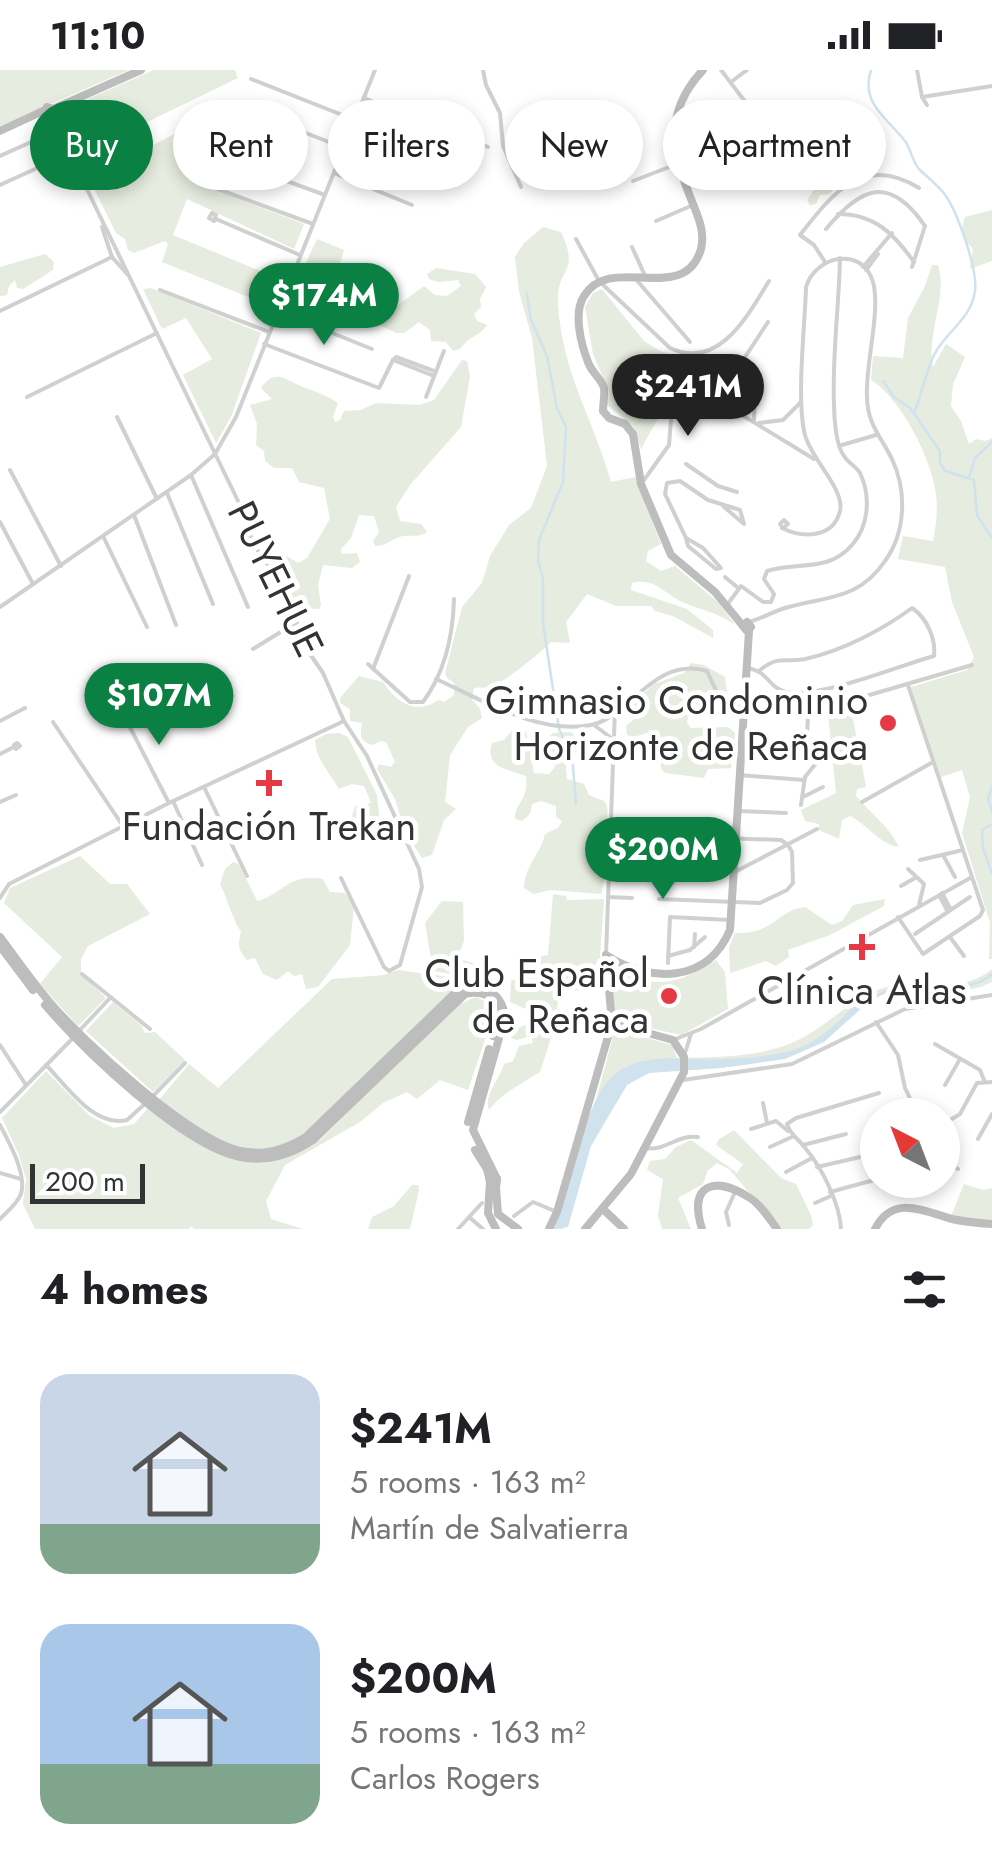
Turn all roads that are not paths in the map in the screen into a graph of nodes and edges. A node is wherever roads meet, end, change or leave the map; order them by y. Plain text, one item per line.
1 (141, 70) edge
2 (375, 70) edge
3 (483, 70) edge
4 (703, 70) edge
5 (721, 70) edge
6 (747, 70) edge
7 (917, 70) edge
8 (252, 79) dead end
9 (731, 82) junction
10 (992, 86) edge
11 (922, 97) junction
12 (364, 98) joint
13 (74, 100) edge
14 (684, 100) edge
15 (745, 100) edge
16 (927, 105) dead end
17 (328, 111) edge
18 (30, 119) edge
19 (0, 130) edge
20 (30, 143) edge
21 (488, 146) dead end
22 (505, 146) edge
23 (0, 156) edge
24 (30, 171) edge
25 (886, 176) edge
26 (0, 185) edge
27 (328, 188) edge
28 (919, 188) dead end
29 (308, 189) edge
30 (86, 190) edge
31 (220, 190) edge
32 (374, 190) edge
33 (687, 190) edge
34 (838, 190) edge
35 (325, 195) junction
36 (412, 205) dead end
37 (694, 206) junction
38 (838, 214) junction
39 (216, 219) dead end
40 (656, 222) dead end
41 (102, 223) junction
42 (313, 224) junction
43 (826, 228) dead end
44 (891, 234) junction
45 (576, 239) dead end
46 (632, 246) dead end
47 (300, 255) junction
48 (112, 256) junction
49 (840, 258) junction
50 (825, 262) junction
51 (865, 269) junction
52 (132, 278) junction
53 (634, 278) junction
54 (646, 278) junction
55 (599, 281) junction
56 (769, 281) dead end
57 (160, 290) dead end
58 (0, 311) edge
59 (277, 311) junction
60 (768, 322) dead end
61 (269, 332) junction
62 (158, 333) junction
63 (690, 342) dead end
64 (264, 344) junction
65 (372, 349) dead end
66 (444, 350) dead end
67 (435, 374) junction
68 (756, 390) dead end
69 (426, 397) dead end
70 (27, 398) dead end
71 (730, 398) junction
72 (802, 400) junction
73 (723, 409) junction
74 (736, 412) junction
75 (117, 417) dead end
76 (754, 422) junction
77 (876, 435) junction
78 (841, 445) junction
79 (215, 454) junction
80 (814, 459) junction
81 (638, 464) junction
82 (686, 464) dead end
83 (655, 465) junction
84 (10, 470) dead end
85 (191, 475) junction
86 (640, 484) junction
87 (166, 492) junction
88 (737, 492) dead end
89 (665, 496) junction
90 (157, 499) junction
91 (650, 505) junction
92 (723, 506) dead end
93 (134, 515) junction
94 (0, 522) edge
95 (792, 533) junction
96 (103, 536) junction
97 (686, 538) junction
98 (60, 566) junction
99 (409, 576) dead end
100 (725, 578) dead end
101 (33, 584) junction
102 (737, 587) junction
103 (454, 598) dead end
104 (214, 604) dead end
105 (726, 605) junction
106 (0, 607) edge
107 (248, 607) dead end
108 (297, 622) junction
109 (176, 625) dead end
110 (147, 626) dead end
111 (747, 628) junction
112 (253, 648) dead end
113 (972, 665) dead end
114 (745, 668) junction
115 (760, 670) junction
116 (436, 680) junction
117 (908, 685) junction
118 (25, 708) dead end
119 (120, 708) dead end
120 (616, 710) junction
121 (742, 710) junction
122 (808, 713) junction
123 (0, 720) edge
124 (344, 721) junction
125 (54, 722) dead end
126 (594, 725) junction
127 (616, 741) junction
128 (14, 747) dead end
129 (0, 754) edge
130 (933, 762) junction
131 (739, 776) junction
132 (804, 780) junction
133 (204, 787) junction
134 (823, 787) dead end
135 (16, 795) dead end
136 (802, 797) junction
137 (0, 802) edge
138 (171, 802) junction
139 (862, 802) dead end
140 (801, 805) dead end
141 (737, 811) junction
142 (786, 813) dead end
143 (124, 826) junction
144 (817, 829) dead end
145 (612, 833) junction
146 (644, 834) dead end
147 (735, 838) junction
148 (788, 845) junction
149 (963, 850) junction
150 (663, 855) dead end
151 (944, 855) junction
152 (920, 860) dead end
153 (202, 864) dead end
154 (908, 869) dead end
155 (733, 873) junction
156 (247, 876) dead end
157 (955, 877) dead end
158 (341, 878) dead end
159 (915, 878) junction
160 (972, 878) junction
161 (0, 883) edge
162 (9, 884) junction
163 (901, 886) dead end
164 (940, 894) junction
165 (1, 895) edge
166 (608, 896) junction
167 (632, 898) dead end
168 (970, 898) dead end
169 (659, 899) dead end
170 (732, 903) junction
171 (919, 906) junction
172 (950, 911) junction
173 (898, 917) junction
174 (731, 920) junction
175 (695, 934) dead end
176 (915, 934) dead end
177 (950, 936) junction
178 (0, 937) edge
179 (706, 937) dead end
180 (0, 946) edge
181 (694, 947) junction
182 (964, 956) dead end
183 (606, 961) junction
184 (82, 974) dead end
185 (992, 995) edge
186 (111, 997) junction
187 (876, 1022) junction
188 (612, 1023) junction
189 (150, 1029) dead end
190 (77, 1033) junction
191 (691, 1034) junction
192 (672, 1040) junction
193 (935, 1044) dead end
194 (0, 1045) edge
195 (684, 1059) junction
196 (960, 1059) junction
197 (185, 1063) dead end
198 (46, 1064) junction
199 (684, 1076) junction
200 (984, 1080) junction
201 (992, 1082) edge
202 (26, 1085) junction
203 (945, 1085) dead end
204 (878, 1093) dead end
205 (910, 1098) edge
206 (149, 1100) junction
207 (763, 1103) dead end
208 (0, 1112) edge
209 (960, 1112) edge
210 (992, 1114) edge
211 (768, 1123) junction
212 (0, 1125) edge
213 (751, 1130) dead end
214 (788, 1130) junction
215 (846, 1134) dead end
216 (794, 1136) junction
217 (698, 1137) dead end
218 (978, 1138) dead end
219 (803, 1145) junction
220 (646, 1148) junction
221 (770, 1148) dead end
222 (812, 1158) junction
223 (860, 1158) edge
224 (817, 1167) junction
225 (786, 1172) dead end
226 (0, 1173) edge
227 (21, 1179) junction
228 (494, 1183) junction
229 (860, 1185) edge
230 (736, 1190) junction
231 (830, 1194) junction
232 (486, 1200) junction
233 (815, 1202) dead end
234 (602, 1209) junction
235 (557, 1212) junction
236 (514, 1216) dead end
237 (469, 1217) junction
238 (0, 1219) edge
239 (774, 1225) edge
240 (962, 1225) edge
241 (729, 1226) dead end
242 (992, 1226) edge
243 (458, 1229) edge
244 (483, 1229) edge
245 (496, 1229) edge
246 (518, 1229) edge
247 (548, 1229) edge
248 (585, 1229) edge
249 (624, 1229) edge
250 (702, 1229) edge
251 (762, 1229) edge
252 (841, 1229) edge
253 (877, 1229) edge

1 - 13 street
2 - 12 street
3 - 22 street
4 - 14 street
5 - 9 street
6 - 9 street
7 - 11 street
8 - 17 street
9 - 15 street
10 - 11 street
11 - 16 street
12 - 21 street
18 - 19 street
20 - 23 street
24 - 26 street
25 - 28 street
27 - 35 street
29 - 35 street
30 - 41 street, PUYEHUE
31 - 42 street
32 - 36 street
33 - 37 street
34 - 50 street
35 - 42 street
37 - 40 street
37 - 54 street
38 - 43 street
38 - 44 street
38 - 44 street
39 - 47 street
41 - 48 street, PUYEHUE
41 - 52 street, PUYEHUE
42 - 47 street
44 - 51 street
45 - 55 street
46 - 54 street
47 - 59 street
48 - 52 street, PUYEHUE
48 - 58 street
49 - 50 street
49 - 51 street
49 - 78 street
50 - 72 street
51 - 77 street
52 - 62 street, PUYEHUE
53 - 54 street
53 - 55 street
53 - 63 street
55 - 56 street
55 - 81 street
57 - 61 street
59 - 61 street
59 - 65 street
60 - 71 street
61 - 64 street
62 - 70 street
62 - 79 street, PUYEHUE
64 - 67 street
64 - 79 street
66 - 67 street
67 - 69 street
68 - 76 street
71 - 73 street
71 - 74 street
72 - 76 street
72 - 80 street
73 - 74 street
73 - 83 street
74 - 76 street
75 - 90 street
76 - 80 street
77 - 78 street
77 - 111 street
78 - 102 street
79 - 85 street
79 - 108 street, PUYEHUE
80 - 95 street
81 - 83 street
81 - 86 street
82 - 88 street
83 - 86 street
84 - 98 street
85 - 87 street
85 - 107 street
86 - 91 street
87 - 90 street
87 - 104 street
89 - 91 street
89 - 92 street
89 - 97 street
90 - 93 street
91 - 105 street
93 - 96 street
93 - 109 street
94 - 101 street
95 - 95 street
96 - 98 street
96 - 110 street
97 - 97 street
98 - 101 street
99 - 116 street
100 - 102 street
101 - 106 street
102 - 105 street
103 - 116 street
105 - 111 street
108 - 112 street
108 - 124 street, PUYEHUE
111 - 114 street
113 - 117 street
114 - 115 street
114 - 121 street
115 - 115 street
116 - 126 street
117 - 122 street
117 - 130 street
118 - 123 street
119 - 138 street
120 - 121 street
120 - 126 street
120 - 127 street
121 - 122 street
121 - 131 street
122 - 132 street
124 - 133 street
124 - 158 street, PUYEHUE
125 - 143 street
126 - 127 street
127 - 145 street
128 - 129 street
130 - 139 street
130 - 149 street
131 - 132 street
131 - 141 street
132 - 136 street
133 - 138 street
133 - 156 street
134 - 136 street
135 - 137 street
136 - 140 street
138 - 143 street
138 - 153 street
141 - 142 street
141 - 147 street
143 - 162 street
144 - 148 street
145 - 146 street
145 - 166 street
147 - 148 street
147 - 150 street
147 - 155 street
148 - 155 street
148 - 170 street
149 - 151 street
149 - 160 street
151 - 152 street
151 - 157 street
154 - 159 street
155 - 170 street
159 - 163 street
159 - 171 street
160 - 164 street
160 - 177 street
161 - 162 street
162 - 165 street
164 - 171 street
164 - 172 street
166 - 167 street
166 - 183 street
168 - 172 street
169 - 170 street
170 - 174 street
171 - 173 street
172 - 176 street
173 - 177 street
173 - 191 street
174 - 181 street
174 - 183 street
175 - 181 street
177 - 182 street
178 - 190 street
179 - 181 street
180 - 190 street
183 - 188 street
184 - 186 street
185 - 187 street
186 - 189 street
186 - 190 street
187 - 199 street
187 - 205 street
188 - 192 street
188 - 235 street
190 - 198 street
190 - 206 street
191 - 192 street
191 - 195 street
192 - 195 street
193 - 196 street
194 - 202 street
195 - 199 street
196 - 200 street
196 - 203 street
197 - 206 street
198 - 202 street
198 - 206 street
199 - 220 street
200 - 201 street
200 - 209 street
202 - 208 street
204 - 214 street
206 - 228 street
207 - 211 street
210 - 218 street
211 - 213 street
211 - 214 street
212 - 227 street
214 - 216 street
215 - 219 street
216 - 219 street
216 - 221 street
217 - 220 street
219 - 222 street
220 - 234 street
222 - 224 street
222 - 225 street
223 - 224 street
224 - 231 street
226 - 227 street
227 - 238 street
228 - 232 street, bridge
228 - 246 street
229 - 231 street
230 - 239 street
230 - 241 street
230 - 250 street
231 - 233 street
231 - 252 street
232 - 237 street
232 - 245 street
234 - 248 street
234 - 249 street
235 - 236 street
235 - 247 street
237 - 243 street
237 - 244 street
239 - 251 street
240 - 242 street
240 - 253 street

